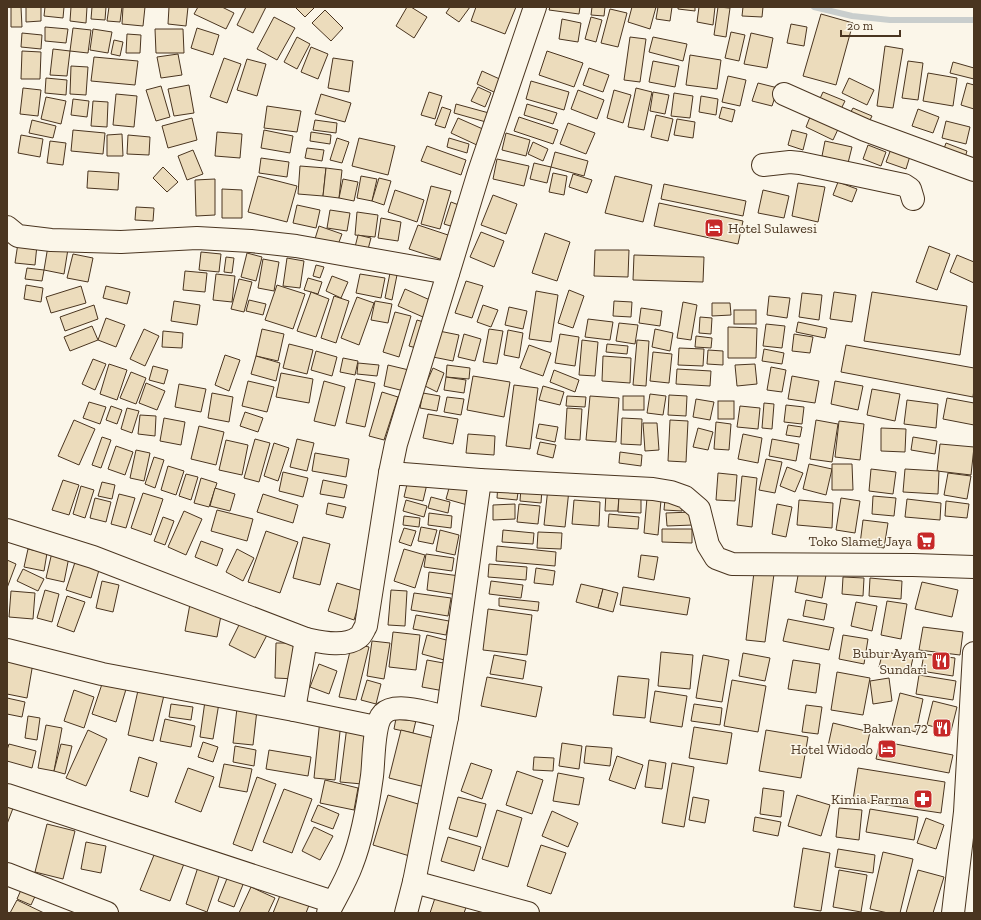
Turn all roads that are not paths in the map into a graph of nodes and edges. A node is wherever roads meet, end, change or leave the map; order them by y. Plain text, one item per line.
1 (534, 7) edge
2 (784, 94) dead end
3 (763, 166) dead end
4 (974, 170) edge
5 (913, 198) dead end
6 (7, 227) edge
7 (448, 273) junction
8 (390, 473) junction
9 (480, 480) junction
10 (7, 530) edge
11 (974, 567) edge
12 (306, 639) junction
13 (7, 650) edge
14 (974, 653) edge
15 (294, 710) junction
16 (447, 717) junction
17 (376, 727) junction
18 (971, 761) edge
19 (7, 795) edge
20 (7, 874) edge
21 (414, 882) junction
22 (331, 907) edge
23 (106, 913) edge
24 (406, 913) edge
25 (528, 913) edge
26 (953, 913) edge

1 - 7 street
2 - 4 street
3 - 5 street
6 - 7 street
7 - 8 street
8 - 9 street
8 - 12 street
9 - 11 street
9 - 16 street
10 - 12 street
12 - 15 street
13 - 15 street
14 - 18 street
15 - 17 street
16 - 17 street
16 - 21 street
17 - 22 street
18 - 26 street
19 - 22 street
20 - 23 street
21 - 24 street
21 - 25 street

